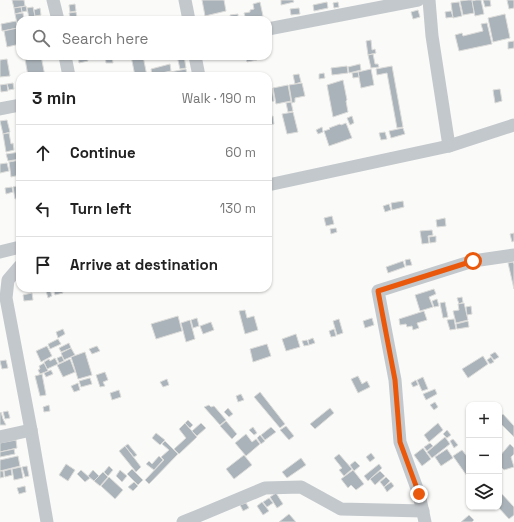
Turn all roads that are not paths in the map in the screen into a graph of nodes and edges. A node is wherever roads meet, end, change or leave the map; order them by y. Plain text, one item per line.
1 (54, 0) edge
2 (185, 0) edge
3 (418, 0) edge
4 (429, 0) edge
5 (57, 16) edge
6 (188, 16) edge
7 (272, 29) edge
8 (66, 60) edge
9 (196, 60) edge
10 (67, 72) edge
11 (198, 72) edge
12 (16, 106) edge
13 (0, 109) edge
14 (514, 125) edge
15 (449, 146) junction
16 (272, 184) edge
17 (16, 248) edge
18 (0, 252) edge
19 (514, 255) edge
20 (16, 271) edge
21 (31, 430) junction
22 (0, 437) edge
23 (424, 516) edge
24 (48, 522) edge
25 (183, 522) edge

1 - 5 street
2 - 6 street
3 - 7 street
4 - 15 street
8 - 10 street
9 - 11 street
12 - 13 street
14 - 15 street
15 - 16 street
17 - 18 street
19 - 23 street
20 - 21 street
21 - 22 street
21 - 24 street
23 - 25 street

